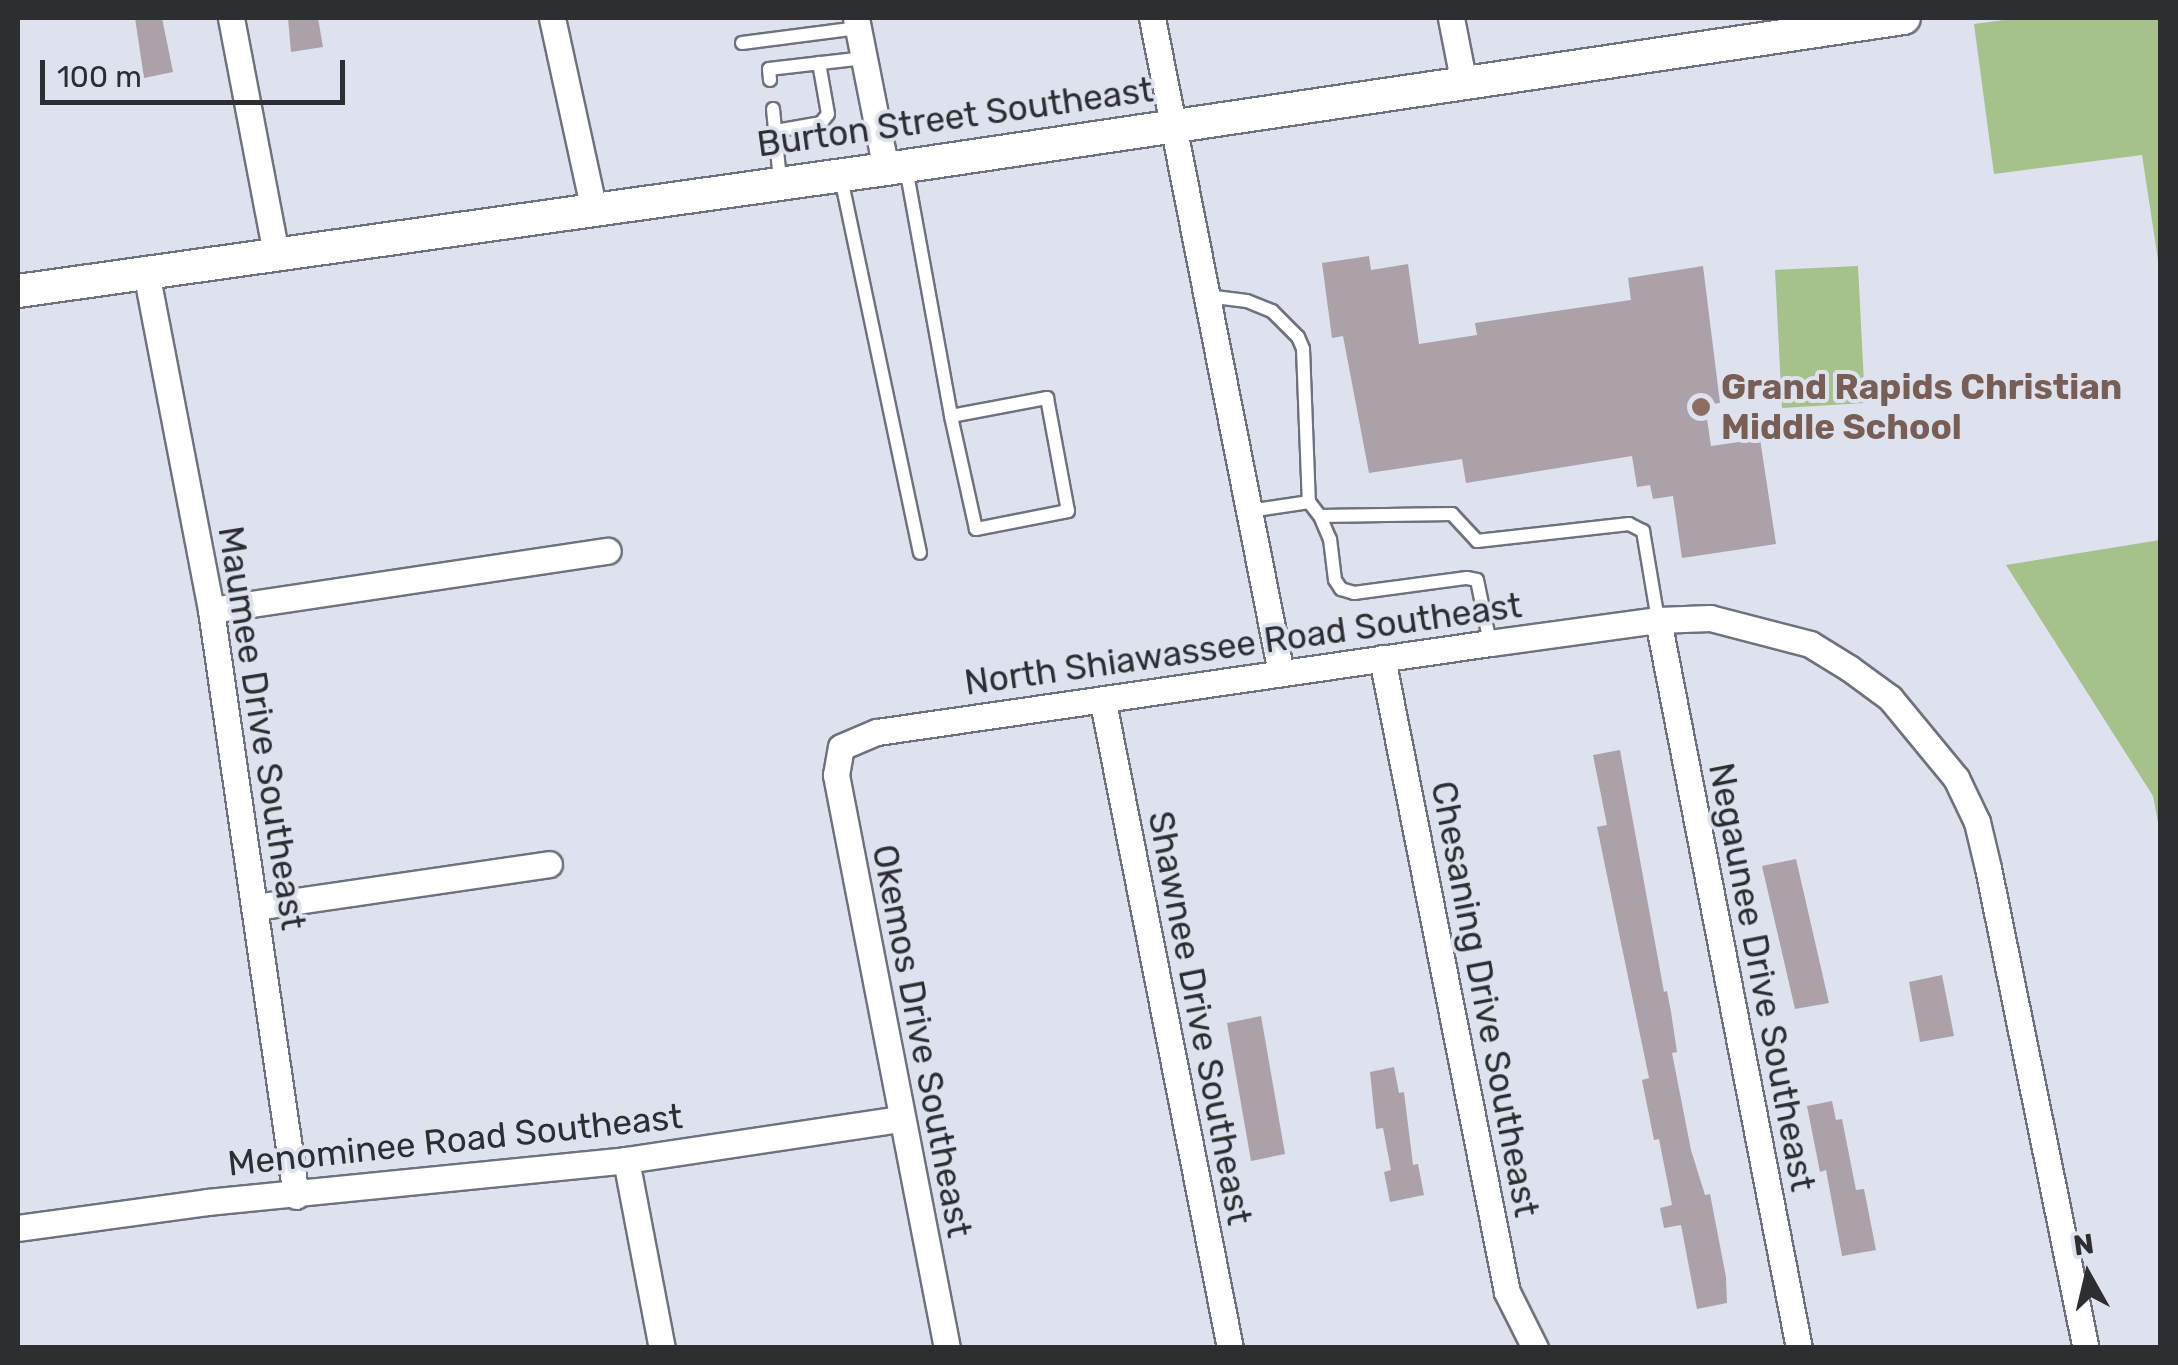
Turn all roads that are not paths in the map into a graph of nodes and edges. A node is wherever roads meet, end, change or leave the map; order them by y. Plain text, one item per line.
1 (230, 18) edge
2 (552, 18) edge
3 (1152, 18) edge
4 (1452, 18) edge
5 (1904, 18) edge
6 (857, 23) edge
7 (1753, 28) edge
8 (742, 43) dead end
9 (864, 58) junction
10 (819, 63) junction
11 (770, 74) dead end
12 (1464, 84) junction
13 (774, 109) dead end
14 (1174, 126) junction
15 (776, 130) junction
16 (896, 167) junction
17 (840, 176) junction
18 (780, 184) junction
19 (594, 210) junction
20 (276, 254) junction
21 (146, 272) junction
22 (18, 292) edge
23 (1207, 296) junction
24 (951, 416) junction
25 (1309, 502) junction
26 (1249, 511) junction
27 (1320, 516) junction
28 (608, 551) dead end
29 (920, 554) dead end
30 (212, 610) junction
31 (1658, 620) junction
32 (1490, 643) junction
33 (1382, 658) junction
34 (1281, 673) junction
35 (1103, 702) junction
36 (841, 748) joint
37 (549, 864) dead end
38 (256, 907) junction
39 (900, 1119) junction
40 (626, 1160) junction
41 (296, 1196) junction
42 (18, 1228) edge
43 (662, 1348) edge
44 (946, 1348) edge
45 (1230, 1348) edge
46 (1535, 1348) edge
47 (1799, 1348) edge
48 (2086, 1348) edge

1 - 20 street
2 - 19 street
3 - 14 street
4 - 12 street
5 - 7 main road, Burton Street Southeast
6 - 8 lane
6 - 9 street
7 - 12 main road, Burton Street Southeast
9 - 10 lane
9 - 16 street
10 - 11 lane
10 - 15 lane
12 - 14 main road, Burton Street Southeast
13 - 15 lane
14 - 16 main road, Burton Street Southeast
14 - 23 street
15 - 18 lane
16 - 17 main road, Burton Street Southeast
16 - 24 lane
17 - 18 main road, Burton Street Southeast
17 - 29 lane
18 - 19 main road, Burton Street Southeast
19 - 20 main road, Burton Street Southeast
20 - 21 main road, Burton Street Southeast
21 - 22 main road, Burton Street Southeast
21 - 30 street, Maumee Drive Southeast
23 - 25 lane
23 - 26 street
24 - 24 lane
25 - 26 lane
25 - 27 lane
26 - 34 street
27 - 31 lane
27 - 32 lane
28 - 30 street
30 - 38 street, Maumee Drive Southeast
31 - 32 street, North Shiawassee Road Southeast
31 - 47 street, Negaunee Drive Southeast
31 - 48 street, North Shiawassee Road Southeast
32 - 33 street, North Shiawassee Road Southeast
33 - 34 street, North Shiawassee Road Southeast
33 - 46 street, Chesaning Drive Southeast
34 - 35 street, North Shiawassee Road Southeast
35 - 36 street, North Shiawassee Road Southeast
35 - 45 street, Shawnee Drive Southeast
36 - 39 street, Okemos Drive Southeast
37 - 38 street
38 - 41 street, Maumee Drive Southeast
39 - 40 street, Menominee Road Southeast
39 - 44 street, Okemos Drive Southeast
40 - 41 street, Menominee Road Southeast
40 - 43 street
41 - 42 street, Menominee Road Southeast

